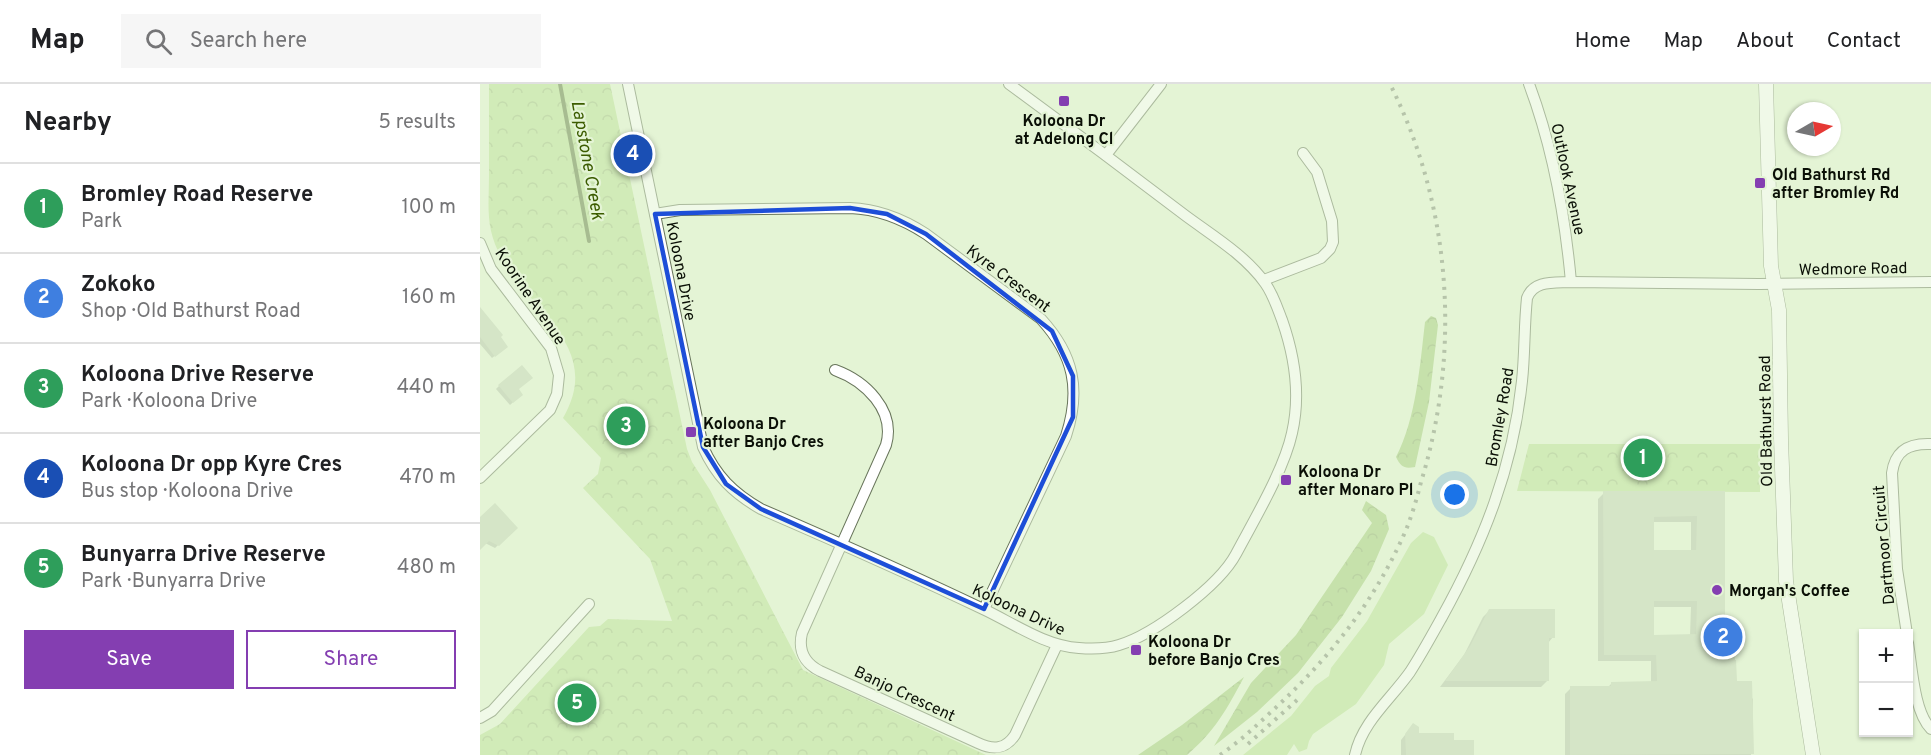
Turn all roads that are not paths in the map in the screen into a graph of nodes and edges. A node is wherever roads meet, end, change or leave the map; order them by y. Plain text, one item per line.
1 (628, 84) edge
2 (1009, 84) edge
3 (1161, 84) edge
4 (1529, 84) edge
5 (1766, 84) edge
6 (1303, 153) dead end
7 (1106, 155) junction
8 (655, 213) junction
9 (480, 243) edge
10 (1264, 280) junction
11 (1571, 282) junction
12 (1931, 282) edge
13 (1774, 284) junction
14 (835, 370) dead end
15 (1931, 444) edge
16 (480, 478) edge
17 (841, 544) junction
18 (589, 604) dead end
19 (984, 609) junction
20 (1906, 629) edge
21 (1057, 645) junction
22 (1913, 670) edge
23 (480, 718) edge
24 (1931, 729) edge
25 (1355, 755) edge
26 (1814, 755) edge

1 - 8 street, Koloona Drive
2 - 7 street, Koloona Drive
3 - 7 street
4 - 11 street, Outlook Avenue
5 - 13 main road, Old Bathurst Road
6 - 10 street
7 - 10 street, Koloona Drive
8 - 17 street, Koloona Drive
8 - 19 street, Kyre Crescent
9 - 16 street, Koorine Avenue
10 - 21 street, Koloona Drive
11 - 13 street, Bromley Road
11 - 25 street, Bromley Road
12 - 13 street, Wedmore Road
13 - 26 main road, Old Bathurst Road
14 - 17 street
15 - 20 street, Dartmoor Circuit
17 - 19 street, Koloona Drive
17 - 21 street, Banjo Crescent
18 - 23 street
19 - 21 street, Koloona Drive
22 - 24 street

